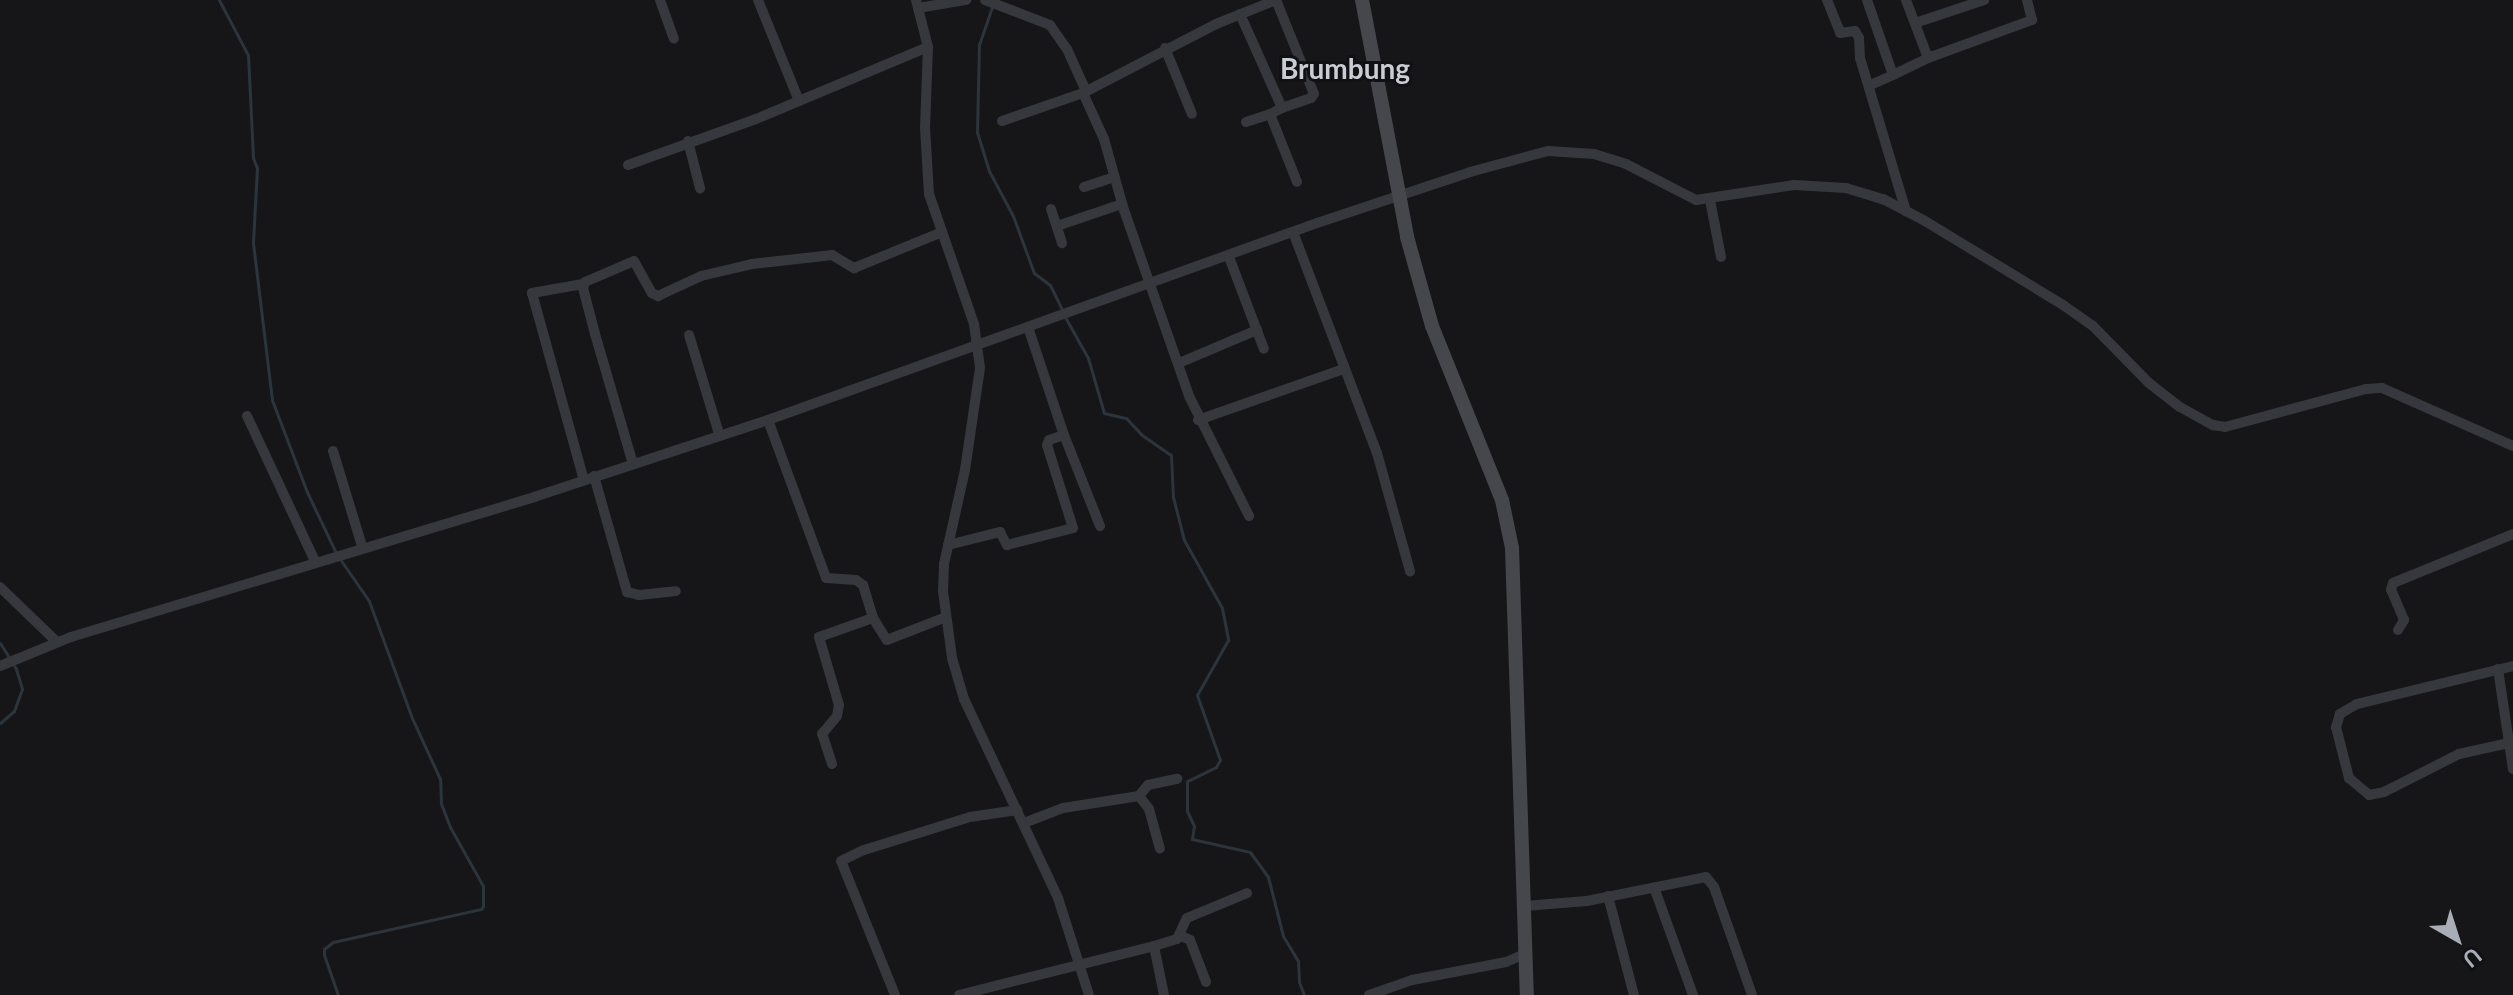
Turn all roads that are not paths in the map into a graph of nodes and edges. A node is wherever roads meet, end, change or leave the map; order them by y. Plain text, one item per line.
1 (660, 0) edge
2 (758, 0) edge
3 (966, 0) edge
4 (985, 0) edge
5 (1276, 0) edge
6 (1362, 0) edge
7 (1827, 0) edge
8 (1867, 0) edge
9 (1906, 0) edge
10 (1984, 0) edge
11 (2027, 0) edge
12 (1005, 3) edge
13 (917, 4) edge
14 (1240, 14) junction
15 (1915, 23) junction
16 (674, 39) dead end
17 (928, 47) junction
18 (1165, 48) junction
19 (1928, 58) junction
20 (1893, 75) junction
21 (1871, 85) junction
22 (1085, 92) junction
23 (799, 101) junction
24 (1282, 108) junction
25 (1192, 114) dead end
26 (1270, 114) junction
27 (1002, 121) dead end
28 (1246, 122) dead end
29 (688, 141) junction
30 (628, 165) dead end
31 (1114, 177) junction
32 (1297, 182) dead end
33 (1084, 187) dead end
34 (700, 188) dead end
35 (1400, 196) junction
36 (1710, 200) junction
37 (1122, 204) junction
38 (1051, 209) dead end
39 (1906, 211) junction
40 (1057, 226) junction
41 (942, 232) junction
42 (1293, 232) junction
43 (1062, 243) dead end
44 (1229, 257) junction
45 (1721, 257) dead end
46 (1152, 283) junction
47 (583, 284) junction
48 (1028, 327) junction
49 (1257, 330) junction
50 (689, 335) dead end
51 (979, 342) junction
52 (1264, 349) dead end
53 (1179, 363) junction
54 (1344, 369) junction
55 (247, 416) dead end
56 (768, 420) junction
57 (1198, 420) junction
58 (719, 434) junction
59 (1064, 435) junction
60 (2513, 446) edge
61 (333, 451) dead end
62 (633, 464) junction
63 (589, 478) junction
64 (1249, 516) dead end
65 (1100, 526) dead end
66 (2513, 534) edge
67 (948, 545) junction
68 (362, 546) junction
69 (315, 561) junction
70 (1410, 571) dead end
71 (0, 587) edge
72 (676, 591) dead end
73 (946, 617) junction
74 (873, 618) junction
75 (2398, 630) dead end
76 (57, 642) junction
77 (9, 663) edge
78 (2513, 666) edge
79 (2498, 669) junction
80 (2512, 742) edge
81 (832, 764) dead end
82 (2513, 769) edge
83 (1177, 779) dead end
84 (1139, 796) junction
85 (1017, 810) junction
86 (1024, 823) junction
87 (1160, 849) dead end
88 (1655, 890) junction
89 (1247, 893) dead end
90 (1608, 896) junction
91 (1525, 906) junction
92 (1179, 935) junction
93 (1154, 946) junction
94 (1525, 954) junction
95 (1081, 963) junction
96 (1206, 982) dead end
97 (895, 995) edge
98 (959, 995) edge
99 (1089, 995) edge
100 (1164, 995) edge
101 (1369, 995) edge
102 (1527, 995) edge
103 (1634, 995) edge
104 (1693, 995) edge
105 (1752, 995) edge

1 - 16 street
2 - 23 street
3 - 13 street
4 - 12 street
5 - 14 street
5 - 24 street
6 - 35 street
7 - 21 street
8 - 20 street
9 - 15 street
10 - 15 street
11 - 19 street
12 - 22 street
13 - 17 street
14 - 18 street
14 - 24 street
15 - 19 street
17 - 23 street
17 - 41 street
18 - 22 street
18 - 25 street
19 - 20 street
20 - 21 street
21 - 39 street
22 - 27 street
22 - 31 street
23 - 29 street
24 - 26 street
26 - 28 street
26 - 32 street
29 - 30 street
29 - 34 street
31 - 33 street
31 - 37 street
35 - 36 street
35 - 42 street
35 - 91 street
36 - 39 street
36 - 45 street
37 - 40 street
37 - 46 street
38 - 40 street
39 - 60 street
40 - 43 street
41 - 47 street
41 - 51 street
42 - 44 street
42 - 54 street
44 - 46 street
44 - 49 street
46 - 48 street
46 - 53 street
47 - 62 street
47 - 63 street
48 - 51 street
48 - 59 street
49 - 52 street
49 - 53 street
50 - 58 street
51 - 56 street
51 - 67 street
53 - 57 street
54 - 57 street
54 - 70 street
55 - 69 street
56 - 58 street
56 - 74 street
57 - 64 street
58 - 62 street
59 - 65 street
59 - 67 street
61 - 68 street
62 - 63 street
63 - 68 street
63 - 72 street
66 - 75 street
67 - 73 street
68 - 69 street
69 - 76 street
71 - 76 street
73 - 74 street
73 - 85 street
74 - 81 street
76 - 77 street
78 - 79 street
79 - 80 street
79 - 80 street
80 - 82 street
83 - 84 street
84 - 86 street
84 - 87 street
85 - 86 street
85 - 97 street
86 - 95 street
88 - 90 street
88 - 104 street
88 - 105 street
89 - 92 street
90 - 91 street
90 - 103 street
91 - 94 street
92 - 93 street
92 - 96 street
93 - 95 street
93 - 100 street
94 - 101 street
94 - 102 street
95 - 98 street
95 - 99 street

